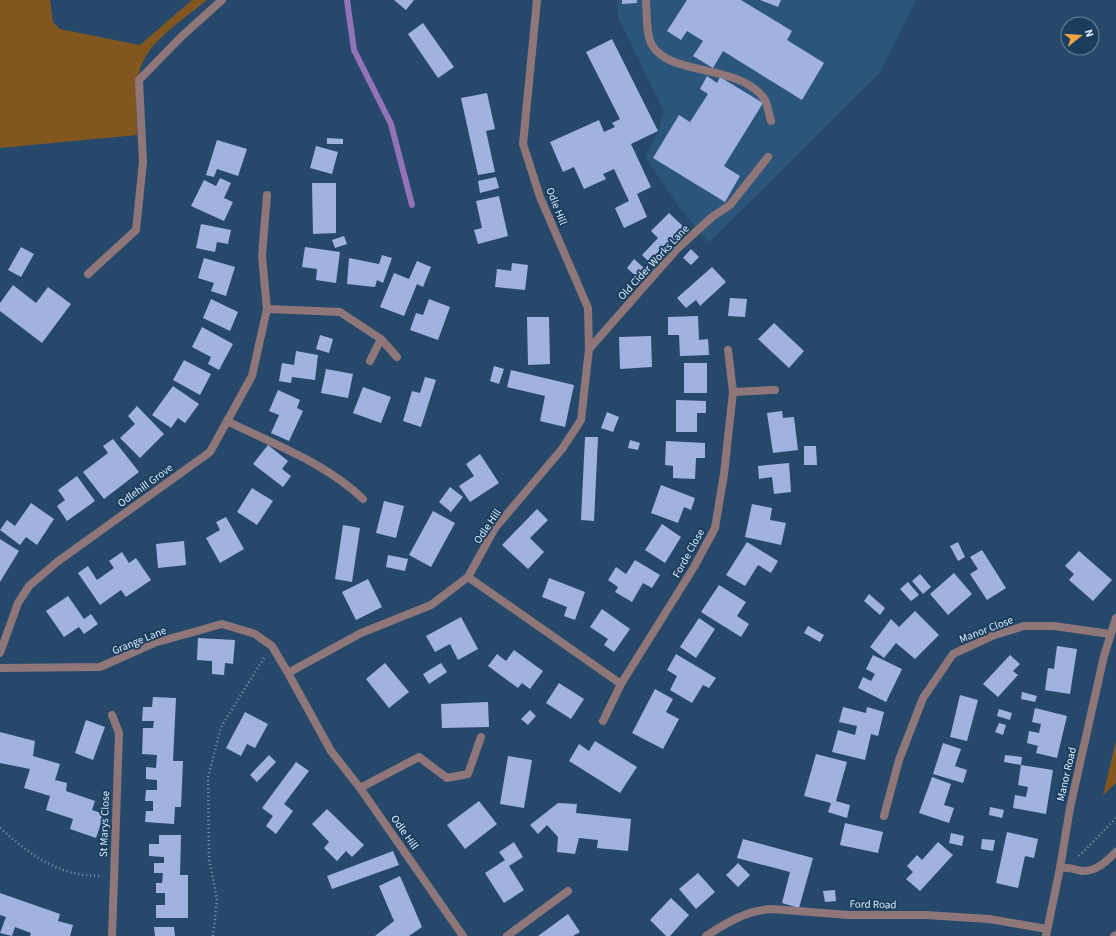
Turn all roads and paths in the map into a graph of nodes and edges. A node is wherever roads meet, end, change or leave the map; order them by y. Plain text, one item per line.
1 (222, 0) edge
2 (537, 0) edge
3 (646, 0) edge
4 (771, 121) dead end
5 (768, 157) dead end
6 (267, 195) dead end
7 (88, 274) dead end
8 (267, 309) junction
9 (381, 339) junction
10 (589, 349) junction
11 (728, 350) dead end
12 (397, 357) dead end
13 (370, 361) dead end
14 (775, 390) dead end
15 (733, 392) junction
16 (227, 421) junction
17 (363, 499) dead end
18 (468, 577) junction
19 (1116, 618) edge
20 (1110, 634) junction
21 (272, 646) junction
22 (0, 653) edge
23 (0, 668) edge
24 (288, 673) junction
25 (621, 684) junction
26 (112, 715) dead end
27 (603, 721) dead end
28 (481, 737) dead end
29 (360, 788) junction
30 (884, 816) dead end
31 (1116, 818) edge
32 (0, 828) edge
33 (1116, 852) edge
34 (1070, 867) junction
35 (1060, 868) junction
36 (114, 876) junction
37 (568, 890) dead end
38 (1046, 932) edge
39 (112, 936) edge
40 (213, 936) edge
41 (463, 936) edge
42 (507, 936) edge
43 (706, 936) edge

1 - 7 street
2 - 10 street, Odle Hill
3 - 4 street
5 - 10 street, Old Cider Works Lane
6 - 8 street, Odlehill Grove
8 - 9 street
8 - 16 street, Odlehill Grove
9 - 12 street
9 - 13 street
10 - 18 street, Odle Hill
11 - 15 street, Forde Close
14 - 15 street
15 - 25 street, Forde Close
16 - 17 street
16 - 22 street, Odlehill Grove
18 - 24 street, Odle Hill
18 - 25 street
19 - 20 street, Manor Road
20 - 30 street, Manor Close
20 - 35 street, Manor Road
21 - 23 street, Grange Lane
21 - 24 street, Grange Lane
21 - 40 path
24 - 29 street, Odle Hill
25 - 27 street, Forde Close
26 - 36 street, St Marys Close
28 - 29 street
29 - 41 street, Odle Hill
31 - 34 path
32 - 36 path
33 - 34 street
34 - 35 street
35 - 38 street, Manor Road
36 - 39 street, St Marys Close
37 - 42 street
38 - 43 street, Ford Road

